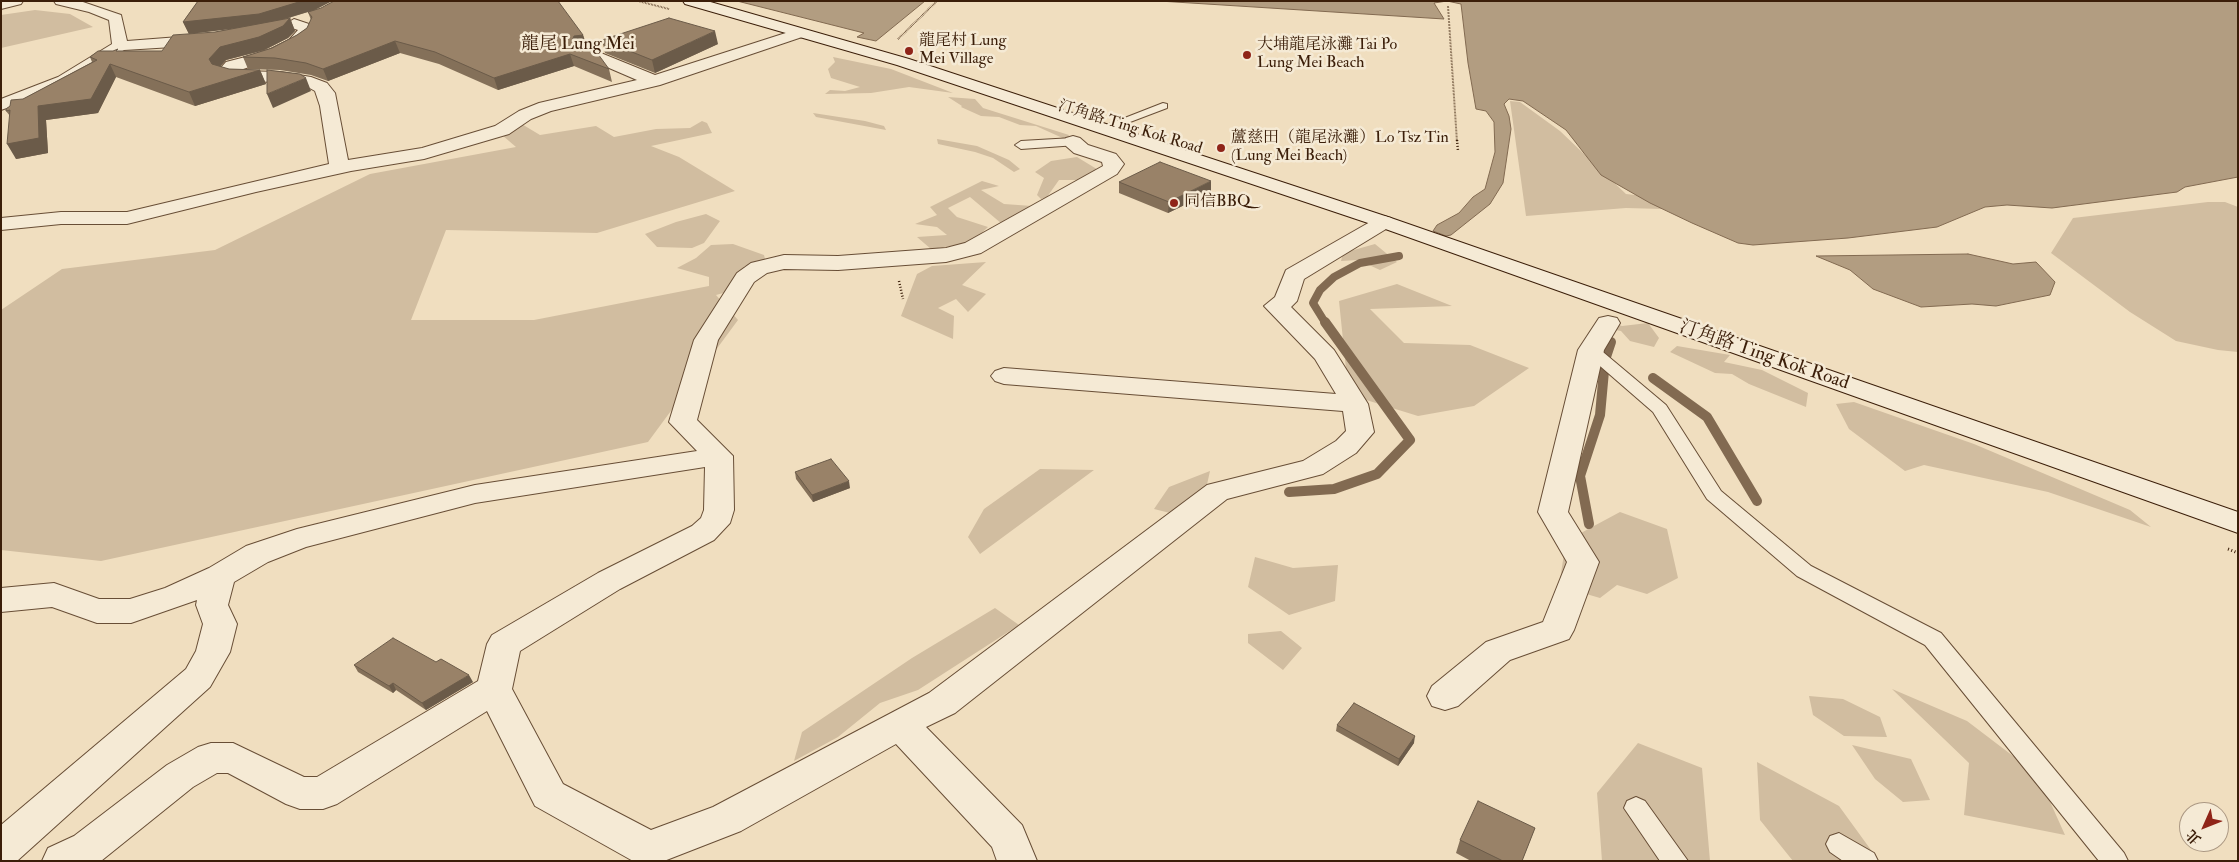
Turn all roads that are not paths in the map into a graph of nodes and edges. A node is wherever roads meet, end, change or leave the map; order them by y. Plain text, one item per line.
1 (16, 1) edge
2 (62, 1) edge
3 (690, 1) edge
4 (1, 5) edge
5 (314, 17) edge
6 (800, 32) junction
7 (221, 38) edge
8 (120, 46) junction
9 (585, 52) edge
10 (654, 80) junction
11 (1, 104) edge
12 (1162, 106) dead end
13 (1112, 125) junction
14 (1073, 142) junction
15 (1021, 145) dead end
16 (339, 167) junction
17 (1384, 222) junction
18 (1, 224) edge
19 (1614, 314) junction
20 (1591, 350) junction
21 (1004, 376) dead end
22 (1355, 404) junction
23 (719, 456) junction
24 (2238, 523) edge
25 (220, 576) junction
26 (1, 600) edge
27 (494, 689) junction
28 (1445, 696) dead end
29 (900, 724) junction
30 (1636, 808) dead end
31 (1838, 844) dead end
32 (1, 850) edge
33 (62, 861) edge
34 (1017, 861) edge
35 (1675, 861) edge
36 (1865, 861) edge
37 (2115, 861) edge

1 - 4 street
2 - 8 street
3 - 6 street, 汀角路 Ting Kok Road
5 - 16 street
6 - 10 street
6 - 13 street, 汀角路 Ting Kok Road
7 - 8 street
8 - 11 street
9 - 10 street
10 - 16 street
12 - 13 lane
13 - 14 street
13 - 17 street, 汀角路 Ting Kok Road
14 - 15 lane
14 - 23 street
16 - 18 street
17 - 19 street, 汀角路 Ting Kok Road
17 - 22 street
19 - 20 street
19 - 24 street, 汀角路 Ting Kok Road
20 - 28 street
20 - 37 lane
21 - 22 street
22 - 29 street
23 - 25 street
23 - 27 street
25 - 26 street
25 - 32 street
27 - 29 street
27 - 33 street
29 - 34 street
30 - 35 lane
31 - 36 lane

